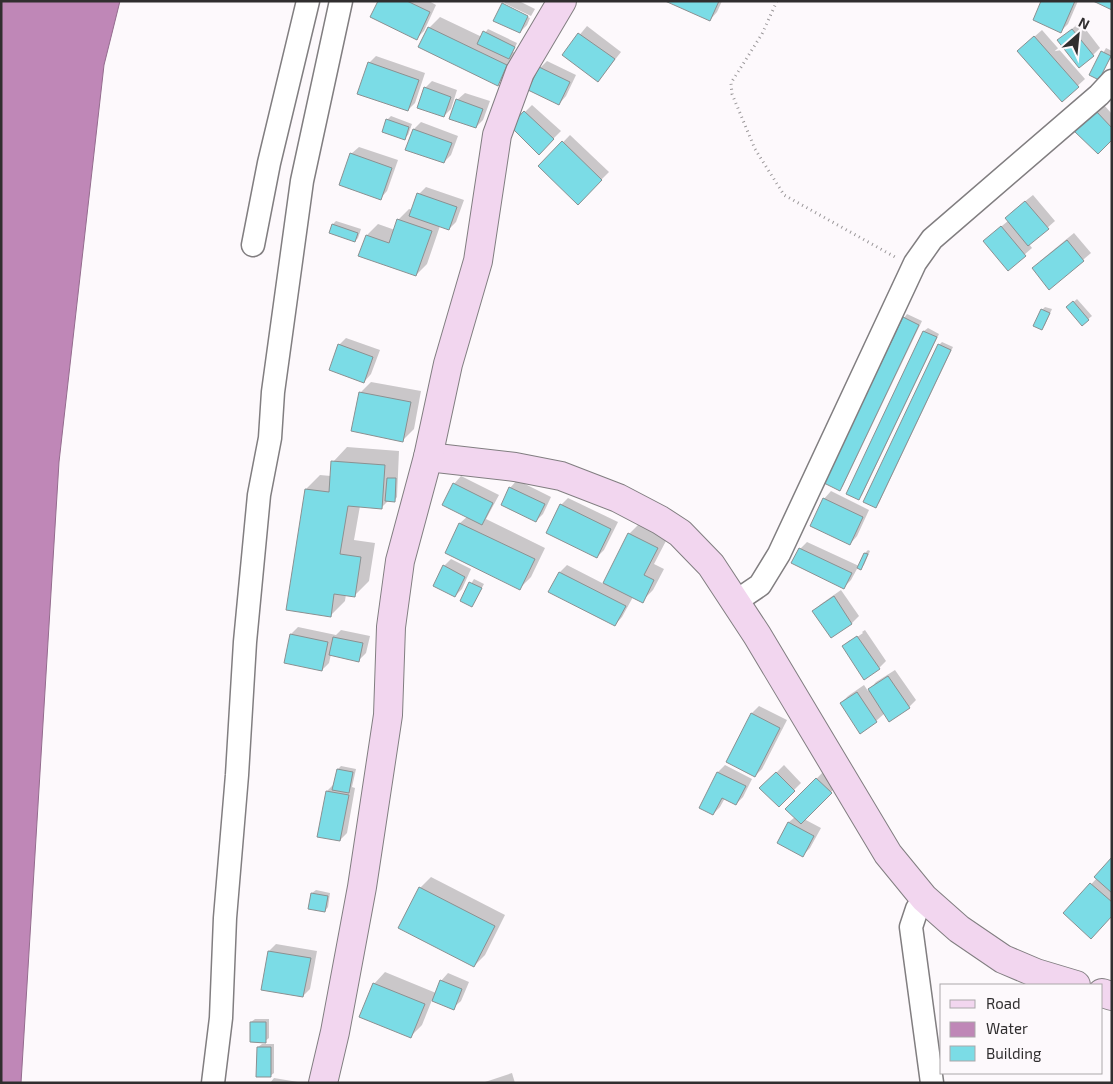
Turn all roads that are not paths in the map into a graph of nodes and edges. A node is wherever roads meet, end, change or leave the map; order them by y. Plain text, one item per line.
1 (308, 1) edge
2 (340, 1) edge
3 (562, 1) edge
4 (1112, 81) edge
5 (253, 246) dead end
6 (428, 457) junction
7 (735, 602) junction
8 (924, 898) junction
9 (1073, 984) edge
10 (213, 1083) edge
11 (323, 1083) edge
12 (932, 1083) edge

1 - 5 street
2 - 10 street
3 - 6 street
4 - 7 street
6 - 7 street
6 - 11 street
7 - 8 street
8 - 9 street
8 - 12 street

